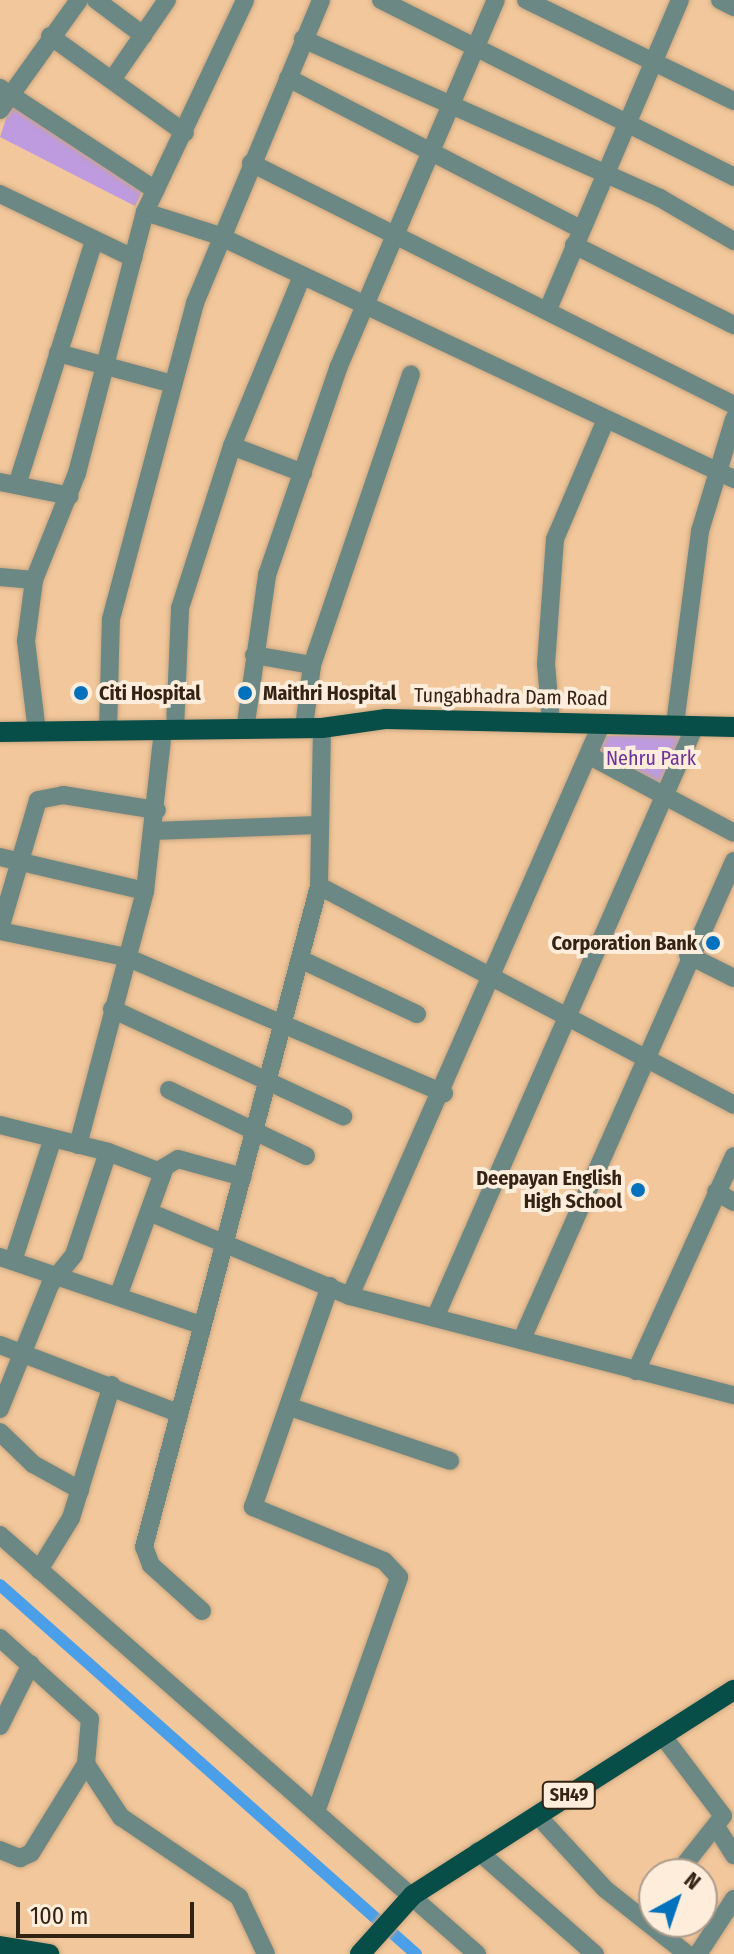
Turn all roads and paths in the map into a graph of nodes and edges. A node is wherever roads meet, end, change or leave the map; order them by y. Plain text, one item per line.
1 (79, 0) edge
2 (96, 0) edge
3 (167, 0) edge
4 (245, 0) edge
5 (321, 0) edge
6 (381, 0) edge
7 (496, 0) edge
8 (526, 0) edge
9 (680, 0) edge
10 (720, 0) edge
11 (734, 7) edge
12 (143, 35) junction
13 (50, 36) junction
14 (303, 39) junction
15 (475, 47) junction
16 (648, 62) junction
17 (288, 78) junction
18 (112, 80) junction
19 (3, 99) edge
20 (734, 101) edge
21 (449, 108) junction
22 (627, 120) junction
23 (185, 133) junction
24 (433, 150) junction
25 (251, 163) junction
26 (603, 174) junction
27 (734, 177) edge
28 (155, 190) junction
29 (0, 194) edge
30 (145, 212) junction
31 (217, 235) junction
32 (395, 235) junction
33 (577, 236) junction
34 (94, 241) junction
35 (734, 241) edge
36 (133, 258) junction
37 (302, 276) junction
38 (365, 306) junction
39 (549, 307) junction
40 (734, 325) edge
41 (58, 353) junction
42 (105, 363) junction
43 (411, 374) dead end
44 (173, 384) junction
45 (734, 405) edge
46 (734, 419) edge
47 (604, 424) junction
48 (232, 446) junction
49 (716, 472) junction
50 (303, 473) junction
51 (734, 479) edge
52 (9, 484) edge
53 (70, 496) junction
54 (0, 577) edge
55 (34, 580) junction
56 (254, 655) junction
57 (312, 665) junction
58 (551, 722) junction
59 (602, 723) junction
60 (685, 725) junction
61 (734, 727) edge
62 (313, 728) junction
63 (169, 730) junction
64 (245, 730) junction
65 (108, 731) junction
66 (0, 732) edge
67 (37, 732) junction
68 (590, 756) junction
69 (667, 798) junction
70 (157, 810) junction
71 (316, 825) junction
72 (155, 831) junction
73 (734, 833) edge
74 (0, 857) edge
75 (734, 861) edge
76 (24, 863) junction
77 (319, 886) junction
78 (145, 891) junction
79 (0, 930) edge
80 (688, 955) junction
81 (126, 957) junction
82 (302, 960) junction
83 (734, 978) edge
84 (493, 979) junction
85 (112, 1009) junction
86 (417, 1014) dead end
87 (567, 1019) junction
88 (282, 1028) junction
89 (646, 1056) junction
90 (269, 1083) junction
91 (169, 1090) dead end
92 (444, 1093) junction
93 (734, 1105) edge
94 (343, 1116) dead end
95 (2, 1130) edge
96 (254, 1133) junction
97 (52, 1141) junction
98 (78, 1145) junction
99 (108, 1152) junction
100 (306, 1156) dead end
101 (734, 1156) edge
102 (164, 1170) junction
103 (243, 1177) junction
104 (716, 1192) junction
105 (734, 1202) edge
106 (149, 1212) junction
107 (225, 1238) junction
108 (7, 1259) edge
109 (56, 1278) junction
110 (330, 1286) junction
111 (119, 1294) junction
112 (350, 1296) junction
113 (435, 1318) junction
114 (201, 1325) junction
115 (522, 1339) junction
116 (0, 1345) edge
117 (22, 1352) junction
118 (636, 1371) junction
119 (112, 1385) junction
120 (734, 1395) edge
121 (290, 1407) junction
122 (0, 1409) edge
123 (178, 1413) junction
124 (0, 1432) edge
125 (450, 1461) dead end
126 (80, 1490) junction
127 (0, 1535) edge
128 (39, 1570) junction
129 (202, 1611) dead end
130 (0, 1638) edge
131 (31, 1664) junction
132 (733, 1692) edge
133 (0, 1726) edge
134 (662, 1735) junction
135 (86, 1764) junction
136 (316, 1812) junction
137 (537, 1815) junction
138 (717, 1828) junction
139 (0, 1850) edge
140 (478, 1851) junction
141 (734, 1855) edge
142 (691, 1858) edge
143 (410, 1898) junction
144 (734, 1899) edge
145 (638, 1903) edge
146 (672, 1938) edge
147 (0, 1946) edge
148 (49, 1954) edge
149 (266, 1954) edge
150 (360, 1954) edge
151 (477, 1954) edge
152 (595, 1954) edge
153 (687, 1954) edge
154 (698, 1954) edge

1 - 13 street
2 - 12 street
3 - 12 street
4 - 23 street
5 - 14 street
6 - 15 street
7 - 15 street
8 - 16 street
9 - 16 street
10 - 11 street
12 - 18 street
13 - 18 street
13 - 19 street
14 - 17 street
14 - 21 street
15 - 21 street
15 - 22 street
16 - 20 street
16 - 22 street
17 - 24 street
17 - 25 street
18 - 23 street
19 - 28 street
21 - 24 street
21 - 26 street
22 - 26 street
22 - 27 street
23 - 28 street
24 - 32 street
24 - 33 street
25 - 31 street
25 - 32 street
26 - 33 street
26 - 35 street
28 - 30 street
29 - 34 street
30 - 31 street
30 - 36 street
31 - 37 street
31 - 44 street
32 - 38 street
32 - 39 street
33 - 39 street
33 - 40 street
34 - 36 street
34 - 41 street
36 - 42 street
37 - 38 street
37 - 48 street
38 - 47 street
38 - 50 street
39 - 45 street
41 - 42 street
41 - 52 street
42 - 44 street
42 - 53 street
43 - 57 street
44 - 65 street
46 - 49 street
47 - 49 street
47 - 58 street
48 - 50 street
48 - 63 street
49 - 51 street
49 - 60 street
50 - 56 street
52 - 53 street
53 - 55 street
54 - 55 street
55 - 67 street
56 - 57 street
56 - 64 street
57 - 62 street
58 - 59 main road, Tungabhadra Dam Road
58 - 62 main road, Tungabhadra Dam Road
59 - 60 main road, Tungabhadra Dam Road
59 - 68 street
60 - 61 main road, Tungabhadra Dam Road
60 - 69 street
62 - 64 main road, Tungabhadra Dam Road
62 - 71 street
63 - 64 main road, Tungabhadra Dam Road
63 - 65 main road, Tungabhadra Dam Road
63 - 70 street
65 - 67 main road, Tungabhadra Dam Road
66 - 67 main road, Tungabhadra Dam Road
68 - 69 street
68 - 84 street
69 - 73 street
69 - 87 street
70 - 72 street
70 - 76 street
71 - 72 street
71 - 77 street
72 - 78 street
74 - 76 street
75 - 80 street
76 - 78 street
76 - 79 street
77 - 82 street
77 - 84 street
78 - 81 street
79 - 81 street
80 - 83 street
80 - 89 street
81 - 85 street
81 - 88 street
82 - 86 street
82 - 88 street
84 - 87 street
84 - 92 street
85 - 90 street
85 - 98 street
87 - 89 street
87 - 113 street
88 - 90 street
88 - 92 street
89 - 93 street
89 - 115 street
90 - 94 street
90 - 96 street
91 - 96 street
92 - 112 street
95 - 97 street
96 - 100 street
96 - 103 street
97 - 98 street
97 - 108 street
98 - 99 street
99 - 102 street
99 - 109 street
101 - 104 street
102 - 103 street
102 - 106 street
103 - 107 street
104 - 105 street
104 - 118 street
106 - 107 street
106 - 111 street
107 - 110 street
107 - 114 street
108 - 109 street
109 - 111 street
109 - 117 street
110 - 112 street
110 - 121 street
111 - 114 street
112 - 113 street
113 - 115 street
114 - 123 street
115 - 118 street
116 - 117 street
117 - 119 street
117 - 122 street
118 - 120 street
119 - 123 street
119 - 126 street
121 - 125 street
121 - 136 street
123 - 129 street
124 - 126 street
126 - 128 street
127 - 128 street
128 - 136 street
130 - 131 street
131 - 133 street
131 - 135 street
132 - 134 main road, SH49
134 - 137 main road, SH49
134 - 138 street
135 - 139 street
135 - 149 street
136 - 143 street
137 - 140 main road, SH49
137 - 145 street
138 - 141 street
138 - 142 street
140 - 143 main road, SH49
140 - 152 street
143 - 150 main road, SH49
143 - 151 street
144 - 154 street
146 - 153 street
147 - 148 main road

